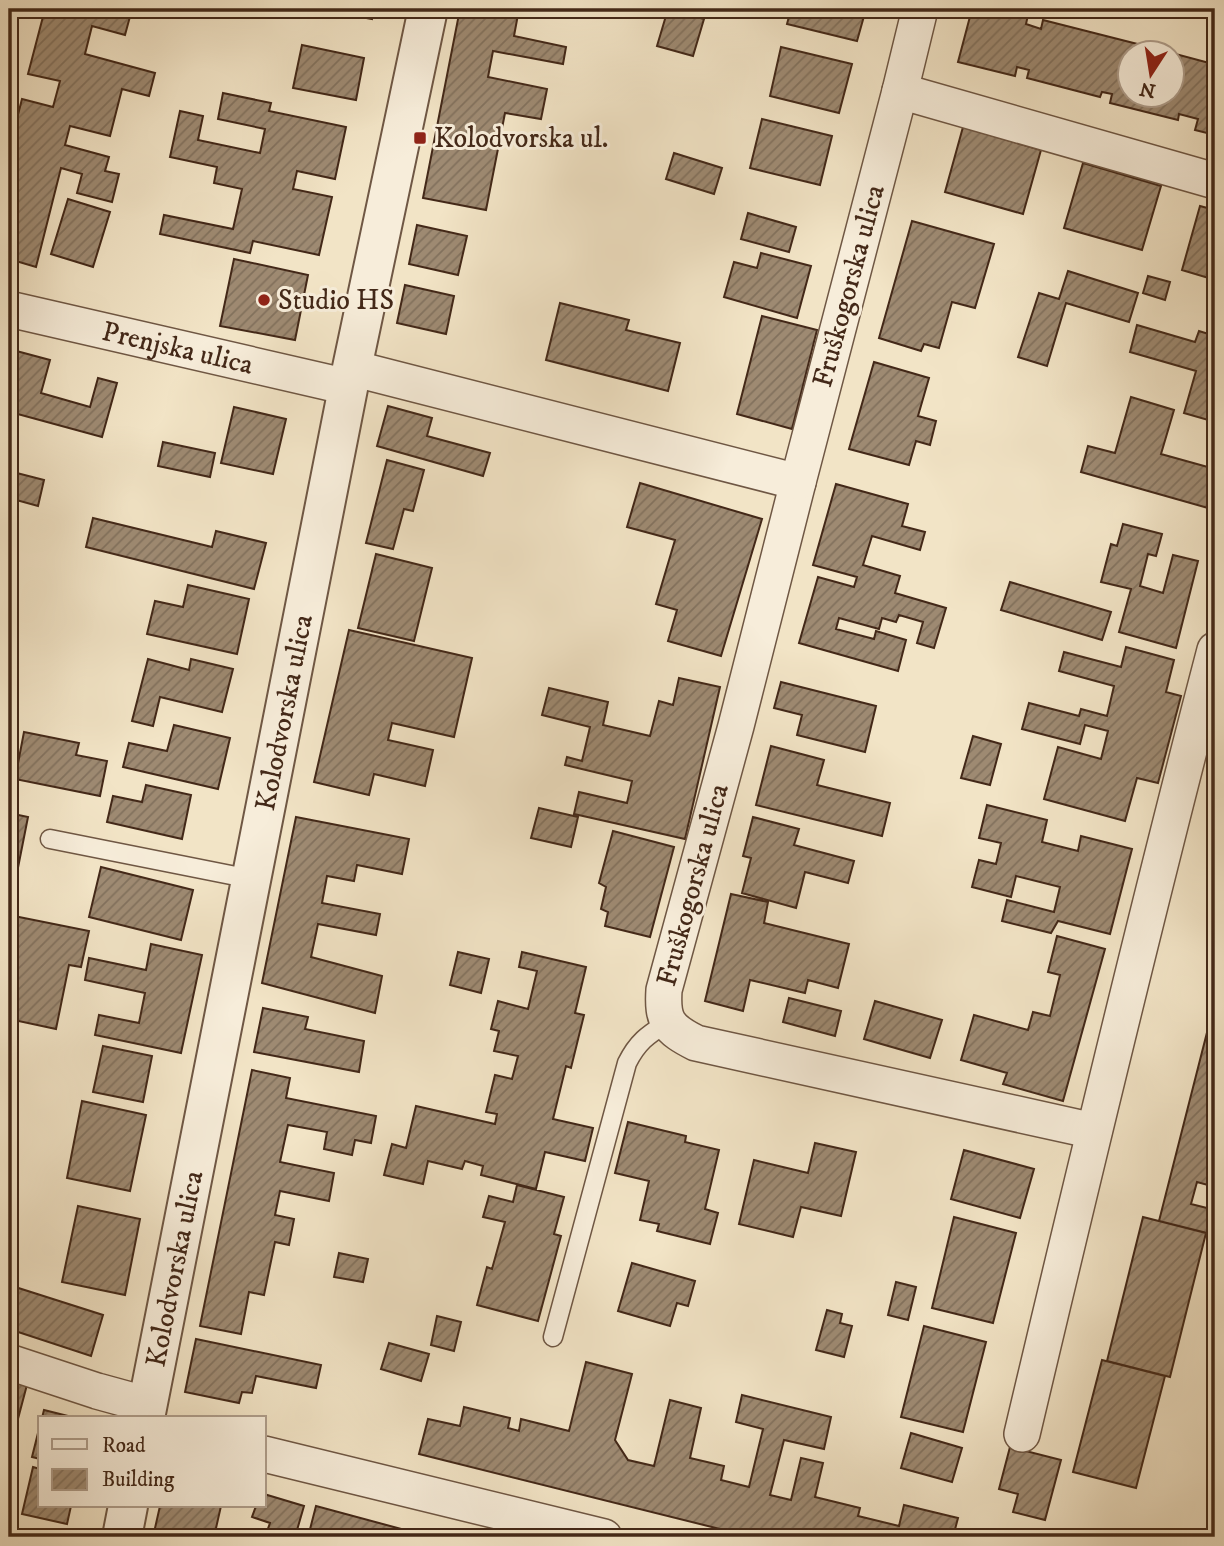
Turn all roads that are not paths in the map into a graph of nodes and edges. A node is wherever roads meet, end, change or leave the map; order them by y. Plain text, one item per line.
1 (428, 9) edge
2 (920, 9) edge
3 (900, 91) junction
4 (1215, 181) edge
5 (9, 309) edge
6 (350, 377) junction
7 (798, 482) junction
8 (1215, 650) edge
9 (50, 839) dead end
10 (251, 879) junction
11 (668, 1022) junction
12 (1094, 1131) junction
13 (553, 1337) dead end
14 (9, 1362) edge
15 (146, 1412) edge
16 (1022, 1434) dead end
17 (266, 1454) edge
18 (128, 1508) edge
19 (122, 1537) edge
20 (604, 1537) edge

1 - 6 street, Kolodvorska ulica
2 - 3 street, Fruškogorska ulica
3 - 4 street
3 - 7 street, Fruškogorska ulica
5 - 6 street, Prenjska ulica
6 - 7 street
6 - 10 street, Kolodvorska ulica
7 - 11 street, Fruškogorska ulica
8 - 12 street
9 - 10 lane
10 - 15 street, Kolodvorska ulica
11 - 12 street, Fruškogorska ulica
11 - 13 lane
12 - 16 street
14 - 15 street
17 - 20 street
18 - 19 street

